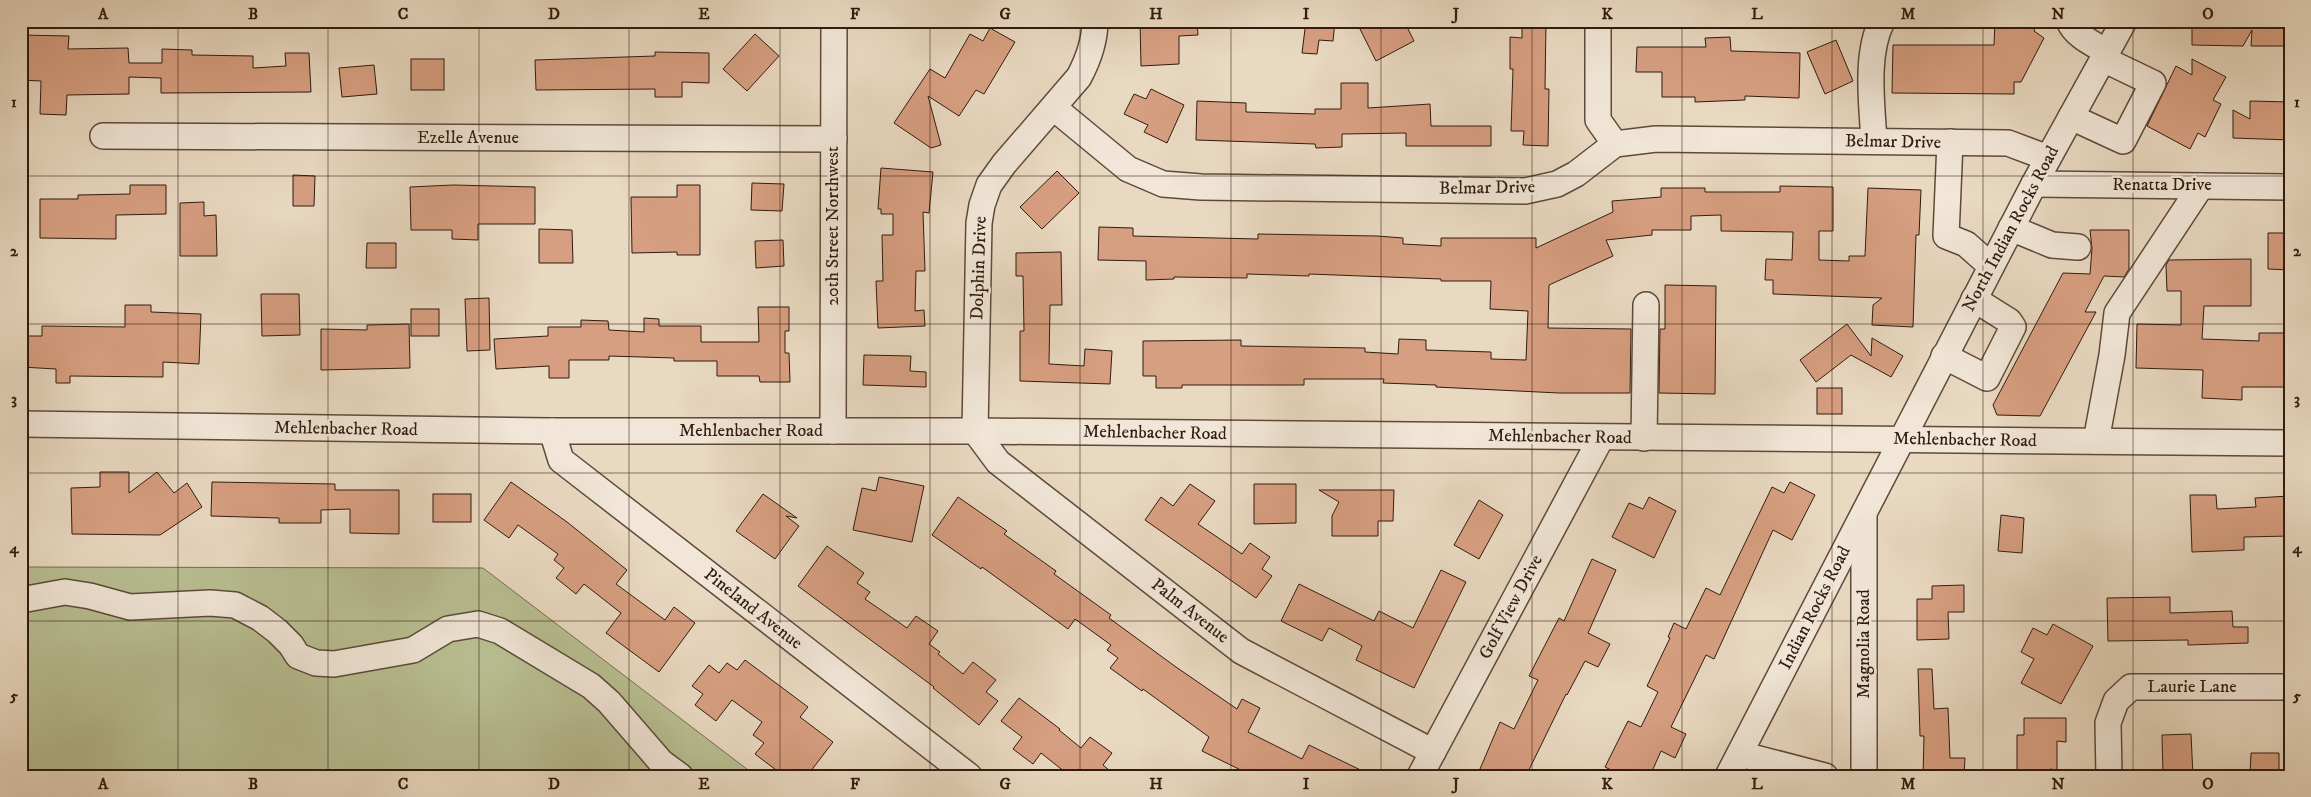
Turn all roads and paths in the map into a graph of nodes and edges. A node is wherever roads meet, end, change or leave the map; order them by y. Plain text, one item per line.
1 (834, 21) edge
2 (1095, 21) edge
3 (1598, 21) edge
4 (1882, 21) edge
5 (2069, 21) edge
6 (2124, 21) edge
7 (2105, 55) junction
8 (1054, 108) junction
9 (2071, 118) junction
10 (102, 136) dead end
11 (834, 139) junction
12 (1874, 142) junction
13 (1950, 142) junction
14 (1615, 144) junction
15 (2048, 158) junction
16 (2034, 184) junction
17 (2200, 186) junction
18 (2290, 187) edge
19 (2011, 228) junction
20 (2078, 247) dead end
21 (1991, 266) junction
22 (1974, 299) junction
23 (1646, 305) dead end
24 (1944, 356) junction
25 (21, 424) edge
26 (552, 431) junction
27 (832, 431) junction
28 (975, 431) junction
29 (1601, 438) junction
30 (1644, 438) junction
31 (1901, 439) junction
32 (2096, 441) junction
33 (2290, 443) edge
34 (1864, 513) junction
35 (21, 600) edge
36 (2290, 687) edge
37 (1433, 752) junction
38 (1740, 754) junction
39 (680, 776) edge
40 (969, 776) edge
41 (1420, 776) edge
42 (1728, 776) edge
43 (1825, 776) edge
44 (1864, 776) edge
45 (2109, 776) edge

1 - 11 street, 20th Street Northwest
2 - 8 street, Dolphin Drive
3 - 14 street
4 - 12 street
5 - 7 street
6 - 7 street, North Indian Rocks Road
7 - 9 street, North Indian Rocks Road
7 - 9 street
8 - 14 street, Belmar Drive
8 - 28 street, Dolphin Drive
9 - 15 street, North Indian Rocks Road
10 - 11 street, Ezelle Avenue
11 - 27 street, 20th Street Northwest
12 - 13 street, Belmar Drive
12 - 14 street, Belmar Drive
13 - 15 street, Belmar Drive
13 - 21 street
15 - 16 street, North Indian Rocks Road
16 - 17 street, Renatta Drive
16 - 19 street, North Indian Rocks Road
17 - 18 street, Renatta Drive
17 - 32 street
19 - 20 street
19 - 21 street, North Indian Rocks Road
21 - 22 street, North Indian Rocks Road
22 - 24 street, North Indian Rocks Road
22 - 24 street
23 - 30 street
24 - 31 street, North Indian Rocks Road
25 - 26 street, Mehlenbacher Road
26 - 27 street, Mehlenbacher Road
26 - 40 street, Pineland Avenue
27 - 28 street, Mehlenbacher Road
28 - 29 street, Mehlenbacher Road
28 - 37 street, Palm Avenue
29 - 30 street, Mehlenbacher Road
29 - 37 street, Golf View Drive
30 - 31 street, Mehlenbacher Road
31 - 32 street, Mehlenbacher Road
31 - 34 street, Indian Rocks Road
32 - 33 street, Mehlenbacher Road
34 - 38 street, Indian Rocks Road
34 - 44 street, Magnolia Road
35 - 39 street
36 - 45 street, Laurie Lane
37 - 41 street, Golf View Drive
38 - 42 street, Indian Rocks Road
38 - 43 street

